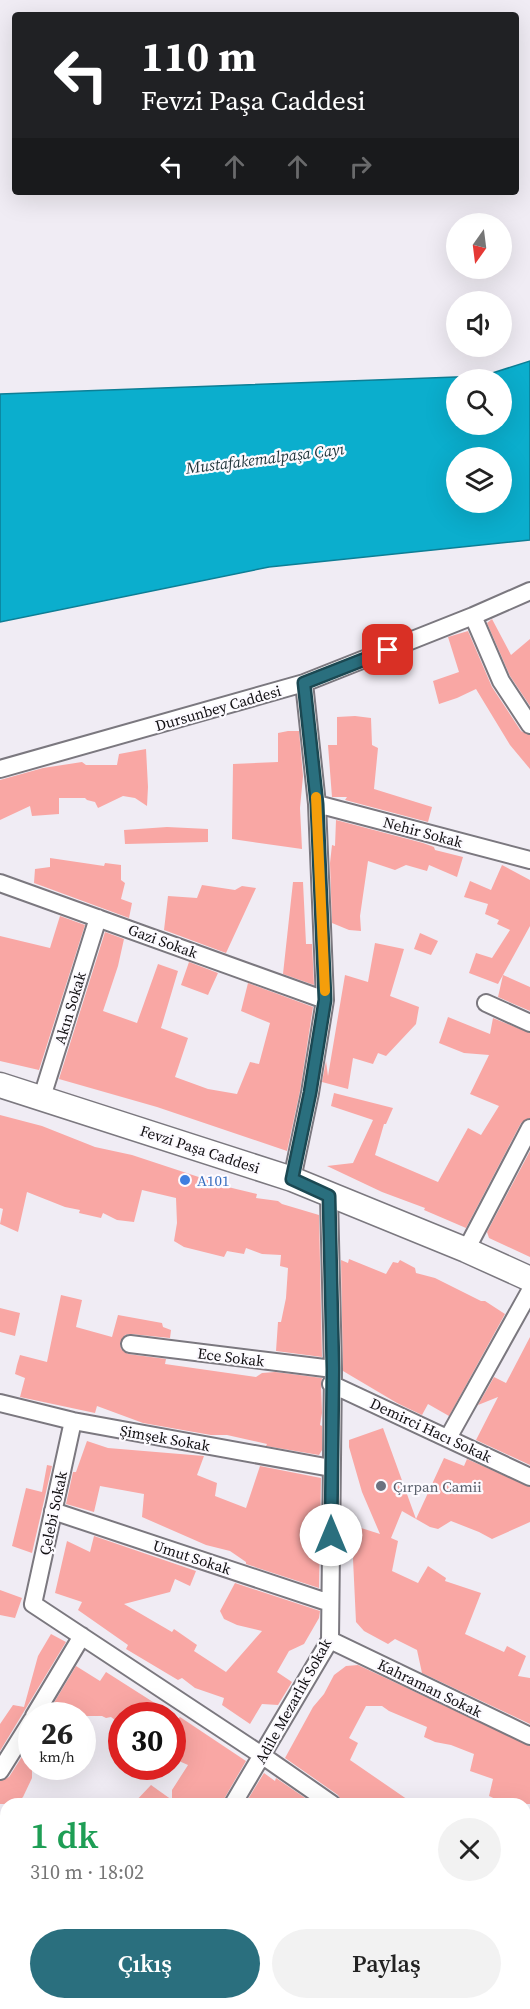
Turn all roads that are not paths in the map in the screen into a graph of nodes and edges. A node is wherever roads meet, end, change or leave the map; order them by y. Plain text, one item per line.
1 (530, 591) edge
2 (473, 616) junction
3 (304, 683) junction
4 (530, 725) edge
5 (0, 769) edge
6 (317, 804) junction
7 (530, 860) edge
8 (0, 884) edge
9 (98, 918) junction
10 (325, 1000) junction
11 (486, 1003) dead end
12 (530, 1023) edge
13 (0, 1084) edge
14 (42, 1097) junction
15 (530, 1128) edge
16 (292, 1179) junction
17 (329, 1196) junction
18 (466, 1250) junction
19 (530, 1279) edge
20 (530, 1291) edge
21 (130, 1344) dead end
22 (332, 1377) junction
23 (0, 1403) edge
24 (73, 1421) junction
25 (448, 1438) junction
26 (331, 1468) junction
27 (530, 1478) edge
28 (53, 1511) junction
29 (330, 1603) junction
30 (82, 1636) junction
31 (330, 1640) junction
32 (43, 1702) edge
33 (530, 1736) edge
34 (18, 1743) edge
35 (263, 1756) junction
36 (0, 1772) edge
37 (237, 1798) edge
38 (323, 1798) edge

1 - 2 street, Dursunbey Caddesi
2 - 3 street, Dursunbey Caddesi
2 - 4 street
3 - 5 street, Dursunbey Caddesi
3 - 6 street
6 - 7 street, Nehir Sokak
6 - 10 street
8 - 9 street, Gazi Sokak
9 - 10 street, Gazi Sokak
9 - 14 street, Akın Sokak
10 - 16 street
11 - 12 street
13 - 14 main road, Fevzi Paşa Caddesi
14 - 16 main road, Fevzi Paşa Caddesi
15 - 18 street
16 - 17 main road, Fevzi Paşa Caddesi
17 - 18 main road, Fevzi Paşa Caddesi
17 - 22 street, Adile Mezarlık Sokak
18 - 19 main road, Fevzi Paşa Caddesi
20 - 25 street
21 - 22 street, Ece Sokak
22 - 25 street, Demirci Hacı Sokak
22 - 26 street, Adile Mezarlık Sokak
23 - 24 street, Şimşek Sokak
24 - 26 street, Şimşek Sokak
24 - 28 street, Çelebi Sokak
25 - 27 street, Demirci Hacı Sokak
26 - 29 street, Adile Mezarlık Sokak
28 - 29 street, Umut Sokak
28 - 30 street, Çelebi Sokak
29 - 31 street, Adile Mezarlık Sokak
30 - 32 street
30 - 35 street
31 - 33 street, Kahraman Sokak
31 - 35 street, Adile Mezarlık Sokak
34 - 36 street
35 - 37 street, Adile Mezarlık Sokak
35 - 38 street

